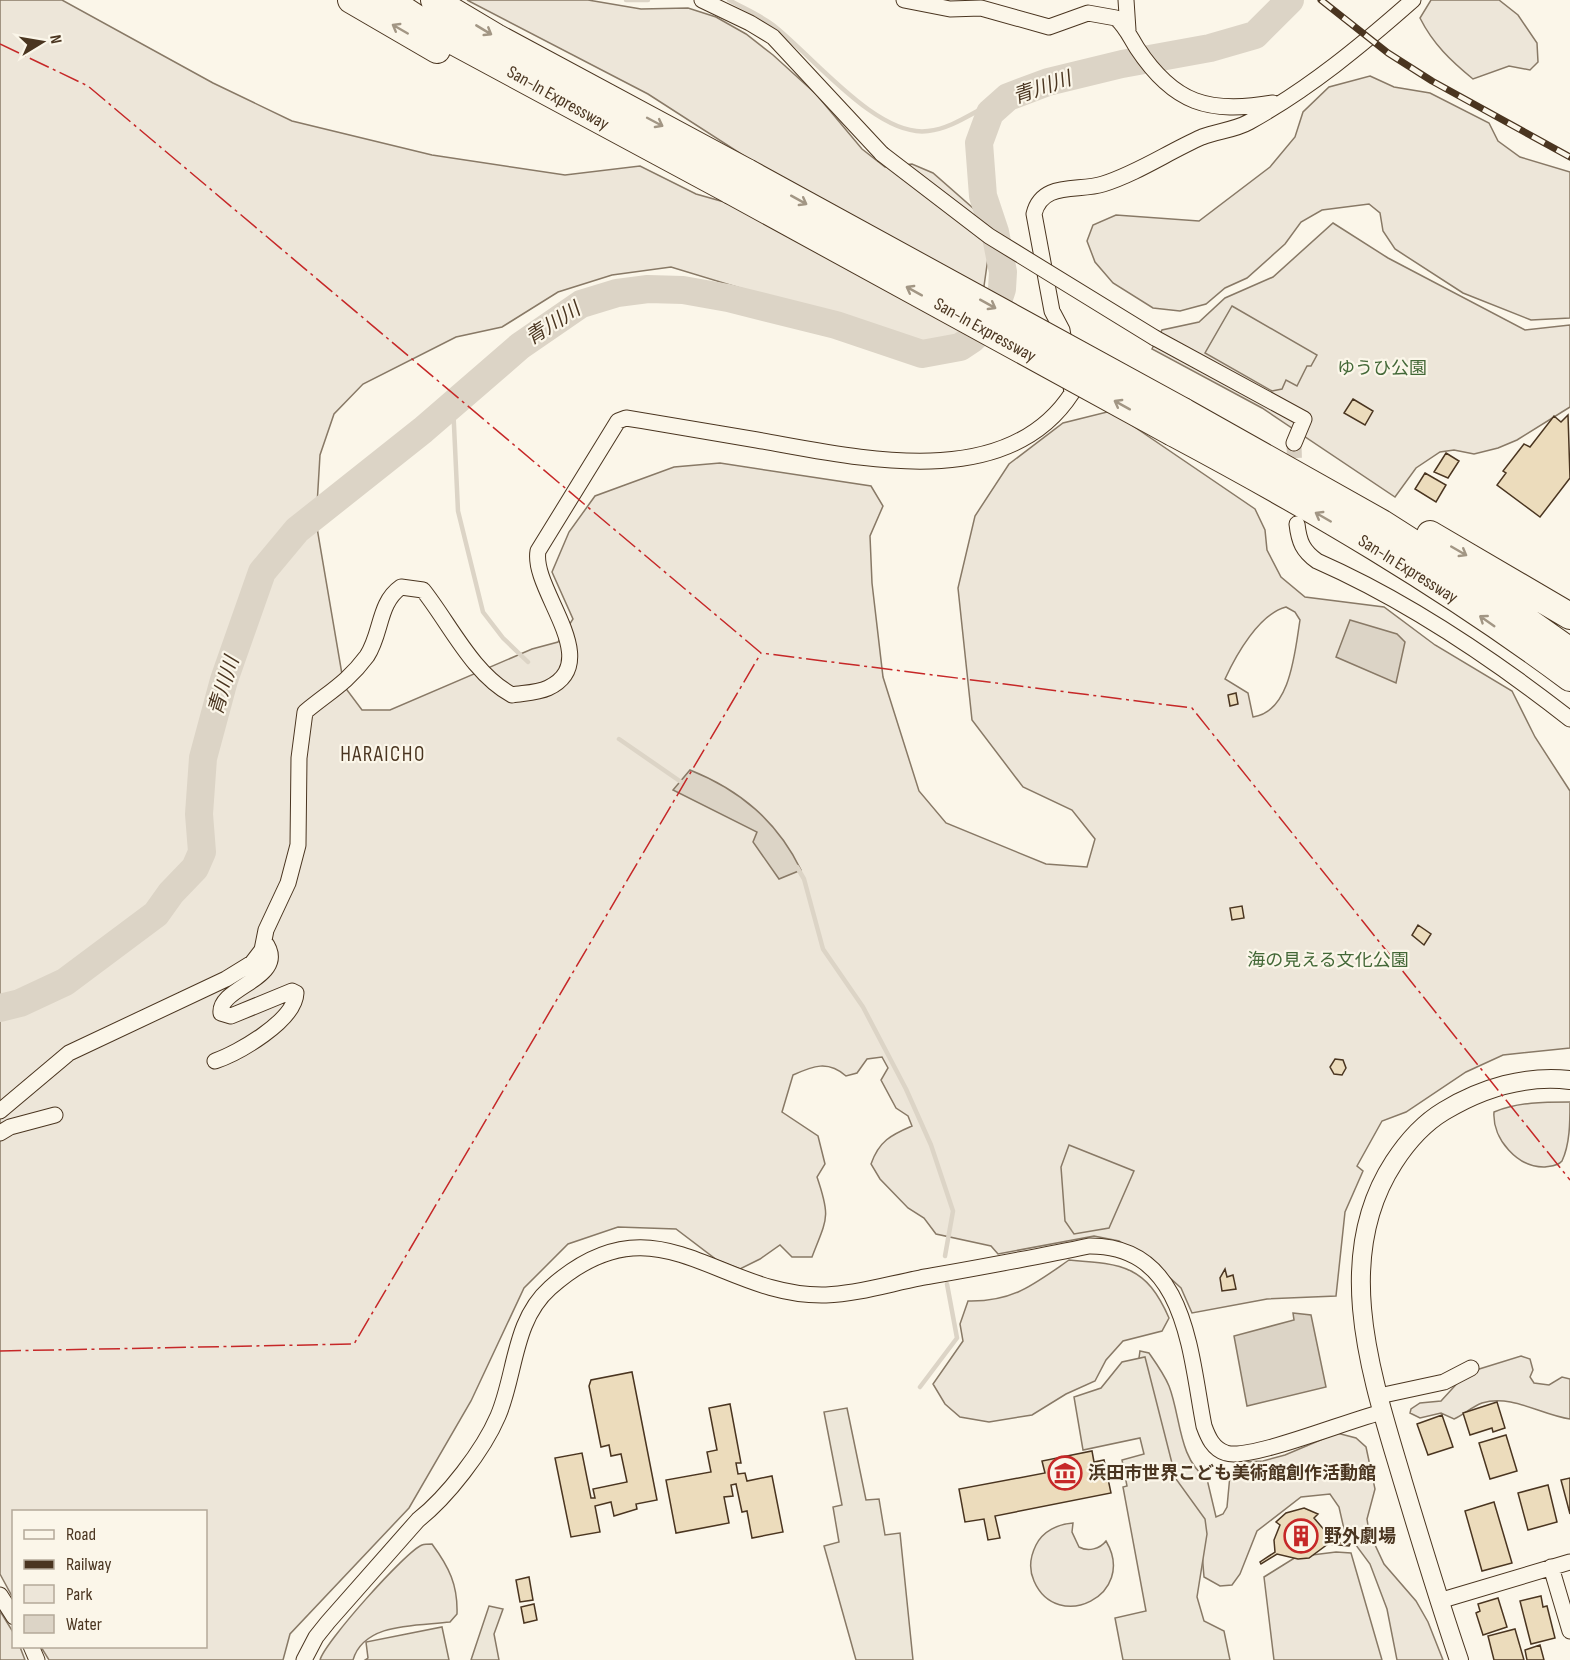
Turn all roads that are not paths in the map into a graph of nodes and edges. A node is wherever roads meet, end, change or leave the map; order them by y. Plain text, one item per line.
1 (351, 0) edge
2 (389, 0) edge
3 (434, 0) edge
4 (702, 0) edge
5 (904, 0) edge
6 (1126, 0) edge
7 (1413, 0) edge
8 (1128, 30) junction
9 (1279, 102) junction
10 (642, 145) junction
11 (739, 182) junction
12 (1186, 421) junction
13 (1294, 442) tunnel mouth
14 (1297, 524) dead end
15 (1570, 616) edge
16 (1511, 638) junction
17 (1570, 651) edge
18 (1570, 678) edge
19 (1570, 699) edge
20 (1570, 719) edge
21 (264, 941) junction
22 (215, 1061) dead end
23 (1570, 1080) edge
24 (0, 1111) edge
25 (55, 1115) dead end
26 (0, 1133) edge
27 (1471, 1368) dead end
28 (1381, 1404) junction
29 (1570, 1562) edge
30 (1551, 1567) junction
31 (0, 1595) edge
32 (1438, 1601) junction
33 (12, 1614) edge
34 (1570, 1631) edge
35 (304, 1660) edge
36 (1459, 1660) edge

10 -> 1 highway
2 - 10 highway, San-In Expressway
3 -> 11 highway, San-In Expressway
4 - 13 street, bridge
5 - 8 street
6 - 8 street
7 - 9 street
8 - 9 street
9 - 21 street
10 - 11 highway, San-In Expressway
11 - 12 highway, San-In Expressway, bridge
12 -> 15 highway
16 -> 12 highway, San-In Expressway
12 - 17 highway, San-In Expressway
14 - 20 street
16 - 18 highway, San-In Expressway
16 - 19 highway
21 - 22 street
21 - 24 street
23 - 28 street
25 - 26 street
27 - 28 street
28 - 32 street
28 - 35 street
29 - 30 street
30 - 32 street
30 - 34 street
31 - 33 street
32 - 36 street

